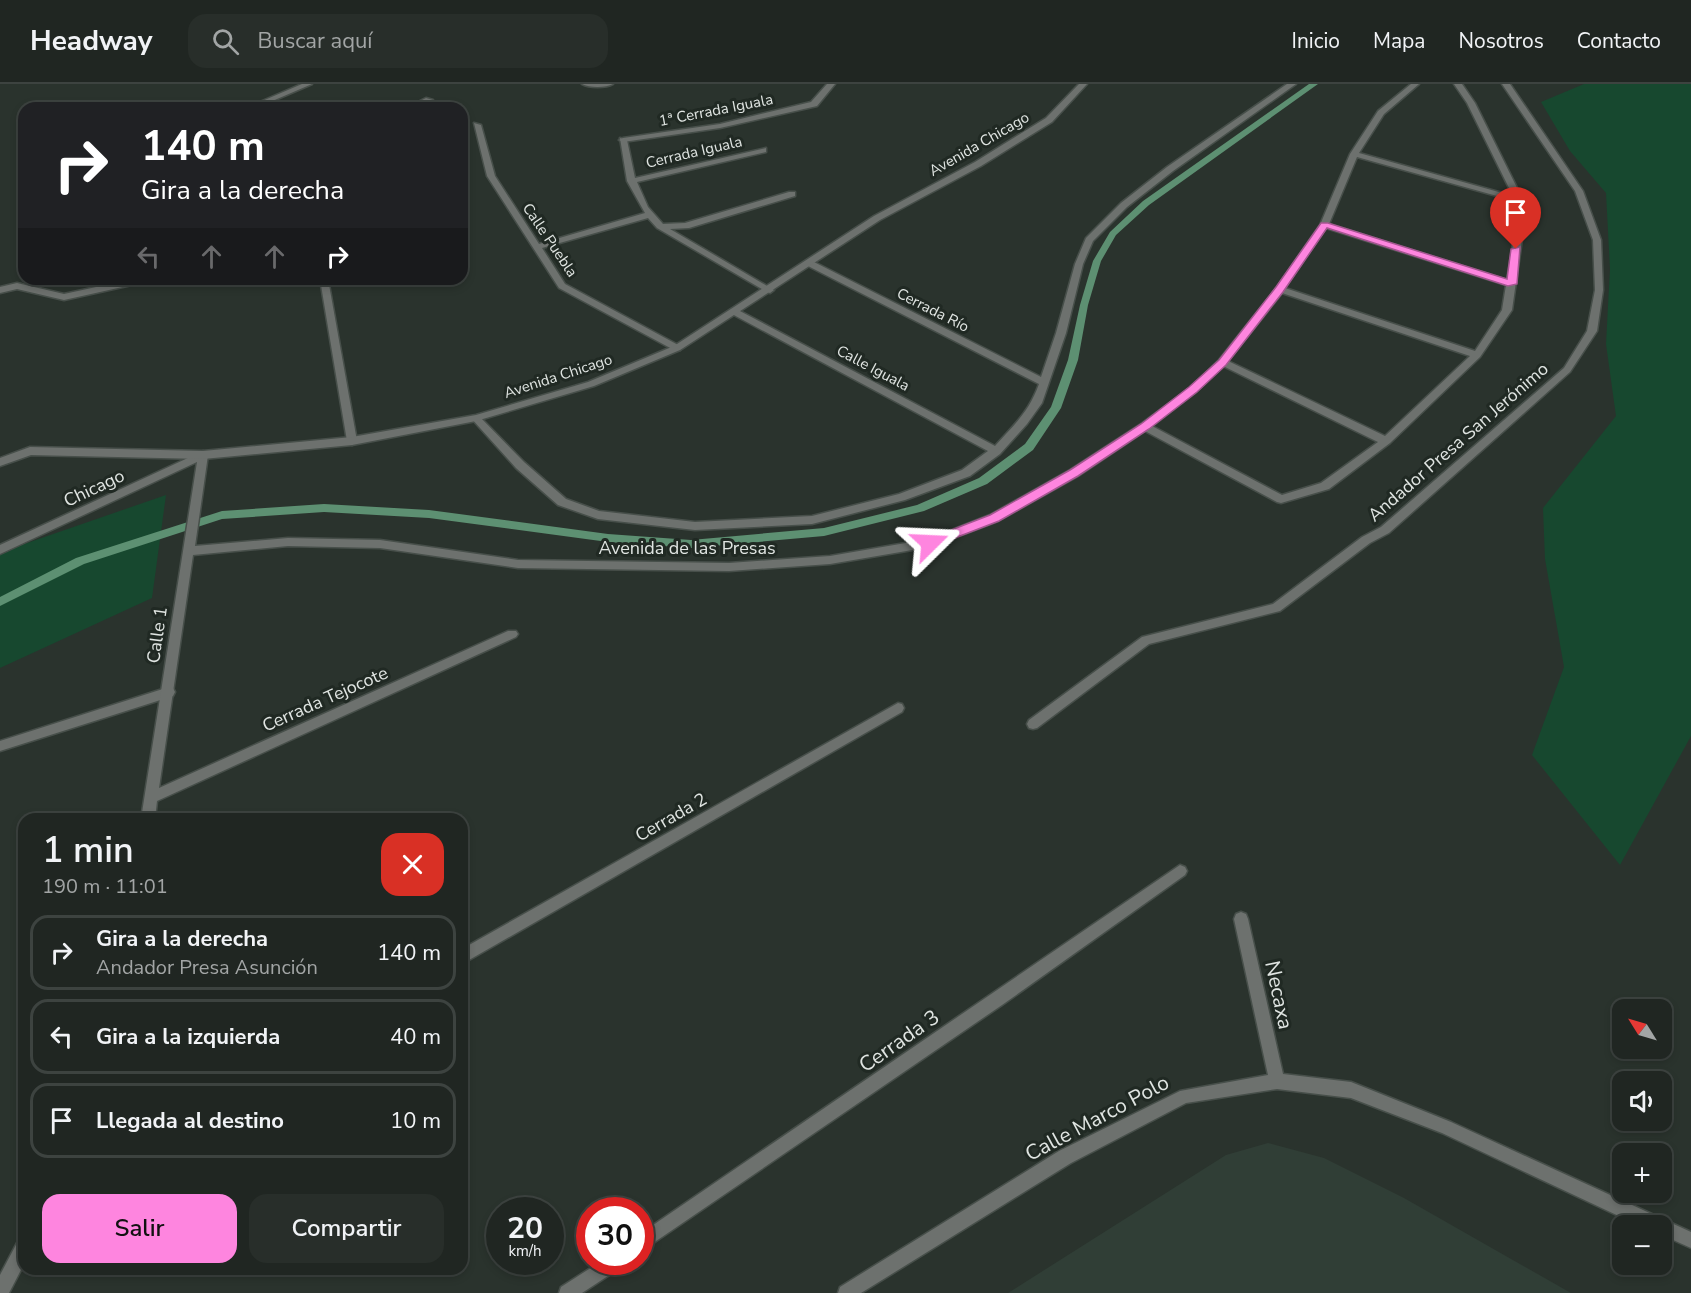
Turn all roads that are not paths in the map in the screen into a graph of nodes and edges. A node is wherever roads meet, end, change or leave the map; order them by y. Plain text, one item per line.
1 (308, 84) edge
2 (586, 84) edge
3 (609, 84) edge
4 (831, 84) edge
5 (1083, 84) edge
6 (1292, 84) edge
7 (1415, 84) edge
8 (1458, 84) edge
9 (1506, 84) edge
10 (429, 100) dead end
11 (264, 102) edge
12 (424, 102) edge
13 (477, 125) dead end
14 (763, 150) dead end
15 (1354, 154) junction
16 (631, 181) junction
17 (792, 194) dead end
18 (1519, 200) junction
19 (648, 215) junction
20 (1324, 225) junction
21 (660, 226) junction
22 (537, 247) junction
23 (808, 263) junction
24 (1512, 284) junction
25 (118, 285) edge
26 (325, 285) edge
27 (1280, 289) junction
28 (0, 290) edge
29 (770, 290) junction
30 (735, 312) junction
31 (677, 348) junction
32 (1477, 355) junction
33 (1222, 362) junction
34 (1044, 383) junction
35 (476, 418) junction
36 (1145, 426) junction
37 (352, 441) junction
38 (1386, 441) junction
39 (996, 451) junction
40 (202, 455) junction
41 (0, 462) edge
42 (0, 550) edge
43 (189, 550) junction
44 (512, 634) dead end
45 (169, 692) junction
46 (897, 708) dead end
47 (1033, 724) dead end
48 (0, 746) edge
49 (152, 797) junction
50 (149, 813) edge
51 (1180, 871) dead end
52 (1241, 919) dead end
53 (468, 954) edge
54 (1277, 1081) junction
55 (1637, 1215) edge
56 (1672, 1231) edge
57 (654, 1234) edge
58 (1691, 1240) edge
59 (18, 1258) edge
60 (594, 1275) edge
61 (0, 1292) edge
62 (567, 1293) edge
63 (846, 1293) edge

1 - 11 street
2 - 3 street
4 - 16 street, 1ª Cerrada Iguala
5 - 23 street, Avenida Chicago
6 - 34 street
7 - 15 street, Avenida de las Presas
8 - 18 street
9 - 47 street, Andador Presa San Jerónimo
10 - 12 street
13 - 22 street, Calle Puebla
14 - 16 street, Cerrada Iguala
15 - 18 street
15 - 20 street, Avenida de las Presas
16 - 19 street
17 - 21 street
18 - 24 street
19 - 21 street
19 - 22 street
20 - 24 street
20 - 27 street, Avenida de las Presas
21 - 29 street
22 - 31 street, Calle Puebla
23 - 29 street, Avenida Chicago
23 - 34 street, Cerrada Río
24 - 32 street
25 - 28 street
26 - 37 street
27 - 32 street
27 - 33 street, Avenida de las Presas
29 - 30 street, Avenida Chicago
30 - 31 street, Avenida Chicago
30 - 39 street, Calle Iguala
31 - 35 street, Avenida Chicago
32 - 38 street
33 - 36 street, Avenida de las Presas
33 - 38 street
34 - 39 street
35 - 37 street, Avenida Chicago
35 - 39 street
36 - 38 street
36 - 43 street, Avenida de las Presas
37 - 40 street, Avenida Chicago
40 - 41 street, Avenida Chicago
40 - 42 street, Chicago
40 - 43 street, Calle 1
43 - 45 street, Calle 1
44 - 49 street, Cerrada Tejocote
45 - 48 street
45 - 49 street, Calle 1
46 - 53 street, Cerrada 2
49 - 50 street, Calle 1
51 - 57 street, Cerrada 3
52 - 54 street, Necaxa
54 - 55 street, Calle Marco Polo
54 - 63 street, Calle Marco Polo
56 - 58 street, Calle Marco Polo
59 - 61 street
60 - 62 street

